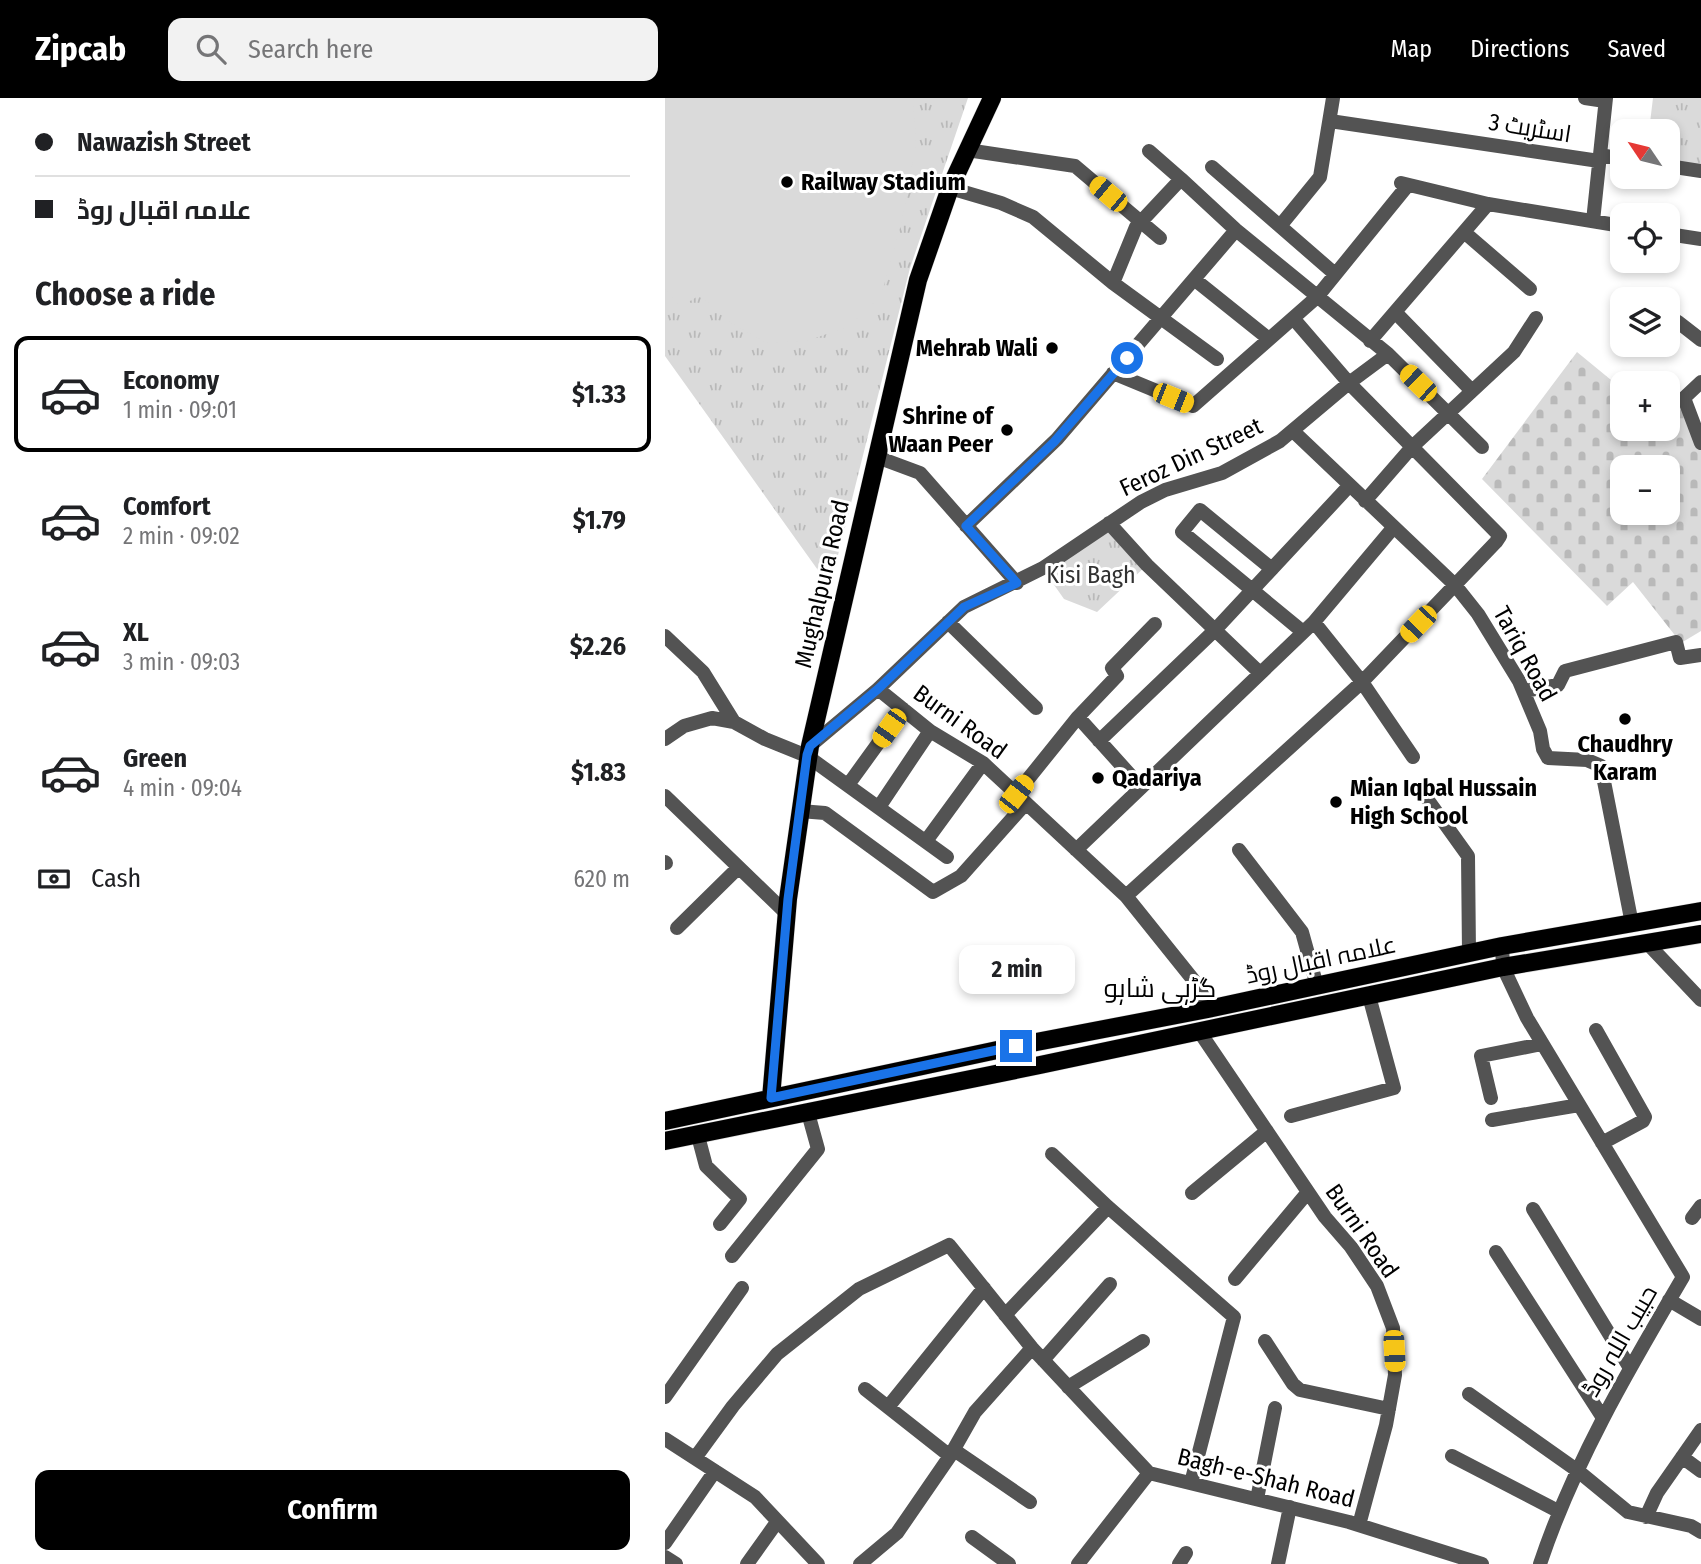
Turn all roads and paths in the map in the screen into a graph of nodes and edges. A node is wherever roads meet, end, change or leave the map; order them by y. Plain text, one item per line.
1 (992, 98) edge
2 (1333, 98) edge
3 (1585, 98) edge
4 (1605, 100) edge
5 (1330, 121) junction
6 (967, 150) junction
7 (1149, 152) dead end
8 (1599, 158) junction
9 (1610, 158) edge
10 (1212, 167) dead end
11 (1680, 168) edge
12 (1701, 171) edge
13 (1181, 179) junction
14 (950, 188) junction
15 (1488, 204) junction
16 (1593, 221) junction
17 (1141, 222) junction
18 (1610, 224) edge
19 (1280, 226) junction
20 (1236, 230) junction
21 (1464, 232) junction
22 (1680, 236) edge
23 (1160, 238) dead end
24 (1701, 239) edge
25 (1335, 274) junction
26 (1194, 279) junction
27 (1113, 283) junction
28 (1530, 289) dead end
29 (1317, 297) junction
30 (1395, 312) junction
31 (1293, 318) junction
32 (1536, 318) dead end
33 (1160, 319) junction
34 (1680, 323) edge
35 (1269, 339) junction
36 (1701, 340) edge
37 (1370, 341) junction
38 (1388, 354) junction
39 (1217, 359) dead end
40 (1113, 373) junction
41 (1701, 382) edge
42 (1349, 383) junction
43 (1472, 391) junction
44 (1449, 412) junction
45 (1293, 431) junction
46 (1701, 443) edge
47 (1412, 447) junction
48 (1482, 447) dead end
49 (877, 457) junction
50 (1349, 486) junction
51 (1365, 501) junction
52 (1109, 523) junction
53 (966, 526) junction
54 (1393, 528) junction
55 (1272, 569) junction
56 (1017, 583) junction
57 (1455, 585) junction
58 (1252, 591) junction
59 (948, 622) junction
60 (1155, 624) dead end
61 (1309, 627) junction
62 (1215, 630) junction
63 (665, 636) edge
64 (1701, 655) edge
65 (1260, 674) junction
66 (1362, 682) junction
67 (878, 689) junction
68 (1524, 691) junction
69 (1036, 708) dead end
70 (903, 709) junction
71 (1078, 717) junction
72 (734, 722) junction
73 (930, 732) junction
74 (665, 738) edge
75 (1100, 741) junction
76 (809, 750) junction
77 (1413, 757) dead end
78 (983, 763) junction
79 (848, 785) junction
80 (1141, 787) junction
81 (665, 796) edge
82 (1425, 796) dead end
83 (1021, 799) junction
84 (879, 807) junction
85 (800, 811) junction
86 (926, 841) junction
87 (1076, 850) junction
88 (1239, 850) dead end
89 (947, 857) dead end
90 (739, 867) junction
91 (1126, 897) junction
92 (1701, 911) edge
93 (787, 914) junction
94 (1632, 924) junction
95 (677, 928) dead end
96 (1701, 934) edge
97 (1647, 943) junction
98 (1502, 946) junction
99 (1469, 953) junction
100 (1503, 967) junction
101 (1317, 986) junction
102 (1369, 996) junction
103 (1701, 999) edge
104 (1208, 1009) junction
105 (1596, 1030) dead end
106 (1199, 1031) junction
107 (1036, 1042) junction
108 (1542, 1044) junction
109 (1040, 1065) junction
110 (771, 1098) junction
111 (1491, 1098) dead end
112 (1579, 1105) junction
113 (808, 1113) junction
114 (1291, 1116) dead end
115 (665, 1121) edge
116 (1492, 1121) dead end
117 (1267, 1131) junction
118 (698, 1136) junction
119 (665, 1141) edge
120 (1602, 1143) junction
121 (1052, 1154) dead end
122 (1308, 1192) junction
123 (1192, 1193) dead end
124 (1108, 1207) junction
125 (1534, 1209) dead end
126 (720, 1224) dead end
127 (1496, 1252) dead end
128 (732, 1256) dead end
129 (1235, 1279) dead end
130 (1110, 1284) dead end
131 (742, 1288) dead end
132 (984, 1288) junction
133 (1669, 1300) junction
134 (1005, 1315) junction
135 (1701, 1319) edge
136 (1143, 1341) dead end
137 (1265, 1341) dead end
138 (1032, 1348) junction
139 (1043, 1360) junction
140 (1630, 1368) junction
141 (1068, 1387) junction
142 (865, 1389) dead end
143 (1469, 1394) dead end
144 (665, 1397) edge
145 (888, 1407) junction
146 (1275, 1408) dead end
147 (1389, 1409) junction
148 (1603, 1418) junction
149 (1701, 1430) edge
150 (665, 1439) edge
151 (952, 1453) junction
152 (1452, 1455) dead end
153 (1682, 1457) junction
154 (695, 1458) junction
155 (715, 1471) junction
156 (1578, 1471) junction
157 (1701, 1471) edge
158 (1149, 1473) junction
159 (1191, 1483) junction
160 (1257, 1499) junction
161 (1030, 1502) dead end
162 (1290, 1507) junction
163 (1559, 1511) junction
164 (1646, 1517) junction
165 (777, 1522) junction
166 (1359, 1525) junction
167 (1701, 1532) edge
168 (972, 1536) dead end
169 (665, 1543) edge
170 (665, 1557) edge
171 (676, 1564) edge
172 (747, 1564) edge
173 (818, 1564) edge
174 (860, 1564) edge
175 (1009, 1564) edge
176 (1078, 1564) edge
177 (1278, 1564) edge
178 (1482, 1564) edge
179 (1540, 1564) edge

1 - 6 main road, Mughalpura Road
2 - 5 street
3 - 4 street
4 - 8 street
5 - 8 street, اسٹریٹ 3
5 - 19 street
6 - 14 main road, Mughalpura Road
6 - 17 street
7 - 13 street
8 - 9 street, اسٹریٹ 3
8 - 16 street
10 - 19 street
11 - 12 street
13 - 17 street
13 - 20 street
14 - 27 street
14 - 49 main road, Mughalpura Road
15 - 16 street
15 - 21 street
15 - 25 street
16 - 18 street
17 - 23 street
17 - 27 street
19 - 25 street
20 - 26 street
20 - 29 street
21 - 28 street
21 - 30 street
22 - 24 street
25 - 29 street
26 - 33 street
26 - 35 street
27 - 33 street
29 - 31 street
29 - 37 street
30 - 37 street
30 - 43 street
31 - 35 street
31 - 42 street
32 - 43 street
33 - 39 street
33 - 40 street
34 - 36 street
35 - 40 street
37 - 38 street
38 - 42 street, Feroz Din Street
38 - 44 street
40 - 53 street
41 - 46 street
42 - 45 street, Feroz Din Street
42 - 47 street
43 - 44 street
44 - 47 street
44 - 48 street
45 - 50 street, Tariq Road
45 - 52 street, Feroz Din Street
47 - 51 street
47 - 57 street
49 - 53 street
49 - 76 main road, Mughalpura Road
50 - 51 street, Tariq Road
50 - 55 street
51 - 54 street, Tariq Road
52 - 56 street, Feroz Din Street
52 - 62 street
53 - 56 street
54 - 57 street, Tariq Road
54 - 61 street
55 - 58 street
55 - 58 street
56 - 59 street, Feroz Din Street
57 - 66 street
57 - 68 street, Tariq Road
58 - 61 street
58 - 62 street
59 - 67 street, Feroz Din Street
59 - 69 street
60 - 71 street
61 - 65 street
61 - 66 street
62 - 65 street
62 - 75 street
63 - 72 street
64 - 68 street
65 - 80 street
66 - 77 street
66 - 91 street
67 - 70 street, Burni Road
67 - 76 street, Feroz Din Street
68 - 94 street, Tariq Road
70 - 73 street, Burni Road
70 - 79 street
71 - 75 street
71 - 83 street
72 - 74 street
72 - 76 street
73 - 78 street, Burni Road
73 - 84 street
75 - 80 street
76 - 79 street
76 - 85 main road, Mughalpura Road
78 - 83 street, Burni Road
78 - 86 street
79 - 84 street
80 - 87 street
81 - 90 street
82 - 99 street
83 - 85 street
83 - 87 street, Burni Road
84 - 86 street
85 - 93 main road, Mughalpura Road
86 - 89 street
87 - 91 street, Burni Road
88 - 101 street
90 - 93 street
90 - 95 street
91 - 104 street, Burni Road
92 - 94 main road, علامہ اقبال روڈ
93 - 110 main road, Mughalpura Road
94 - 98 main road, علامہ اقبال روڈ
96 - 97 main road, علامہ اقبال روڈ
97 - 100 main road, علامہ اقبال روڈ
97 - 103 street
98 - 99 main road, علامہ اقبال روڈ
98 - 100 street
99 - 101 main road, علامہ اقبال روڈ
100 - 102 main road, علامہ اقبال روڈ
100 - 108 street, حبیب اللہ روڈ
101 - 104 main road, علامہ اقبال روڈ
102 - 106 main road, علامہ اقبال روڈ
102 - 114 street
104 - 107 main road, علامہ اقبال روڈ
105 - 120 street
106 - 109 main road, علامہ اقبال روڈ
106 - 117 street, Burni Road
107 - 109 main road
107 - 110 main road, علامہ اقبال روڈ
108 - 111 street
108 - 112 street, حبیب اللہ روڈ
109 - 113 main road, علامہ اقبال روڈ
110 - 115 main road, علامہ اقبال روڈ
112 - 116 street
112 - 120 street, حبیب اللہ روڈ
113 - 118 main road, علامہ اقبال روڈ
113 - 128 street
117 - 122 street, Burni Road
117 - 123 street
118 - 119 main road, علامہ اقبال روڈ
118 - 126 street
120 - 133 street, حبیب اللہ روڈ
121 - 124 street
122 - 129 street
122 - 147 street, Burni Road
124 - 134 street
124 - 159 street
125 - 140 street
127 - 148 street
130 - 139 street
131 - 144 street
132 - 134 street
132 - 145 street
132 - 154 street
133 - 135 street
133 - 140 street, حبیب اللہ روڈ
134 - 138 street
136 - 141 street
137 - 147 street
138 - 139 street
138 - 151 street
139 - 141 street
140 - 148 street, حبیب اللہ روڈ
141 - 158 street
142 - 145 street
143 - 156 street
145 - 151 street
146 - 160 street
147 - 166 street, Burni Road
148 - 156 street, حبیب اللہ روڈ
149 - 153 street
150 - 154 street
151 - 161 street
151 - 174 street
152 - 163 street
153 - 157 street
153 - 164 street
154 - 155 street
155 - 165 street
155 - 169 street
156 - 163 street, حبیب اللہ روڈ
156 - 164 street
158 - 159 street, Bagh-e-Shah Road
158 - 176 street, Bagh-e-Shah Road
159 - 160 street, Bagh-e-Shah Road
160 - 162 street, Bagh-e-Shah Road
162 - 166 street, Bagh-e-Shah Road
162 - 177 street
163 - 179 street, حبیب اللہ روڈ
164 - 167 street
165 - 172 street
165 - 173 street
166 - 178 street, Bagh-e-Shah Road
168 - 175 street
170 - 171 street

